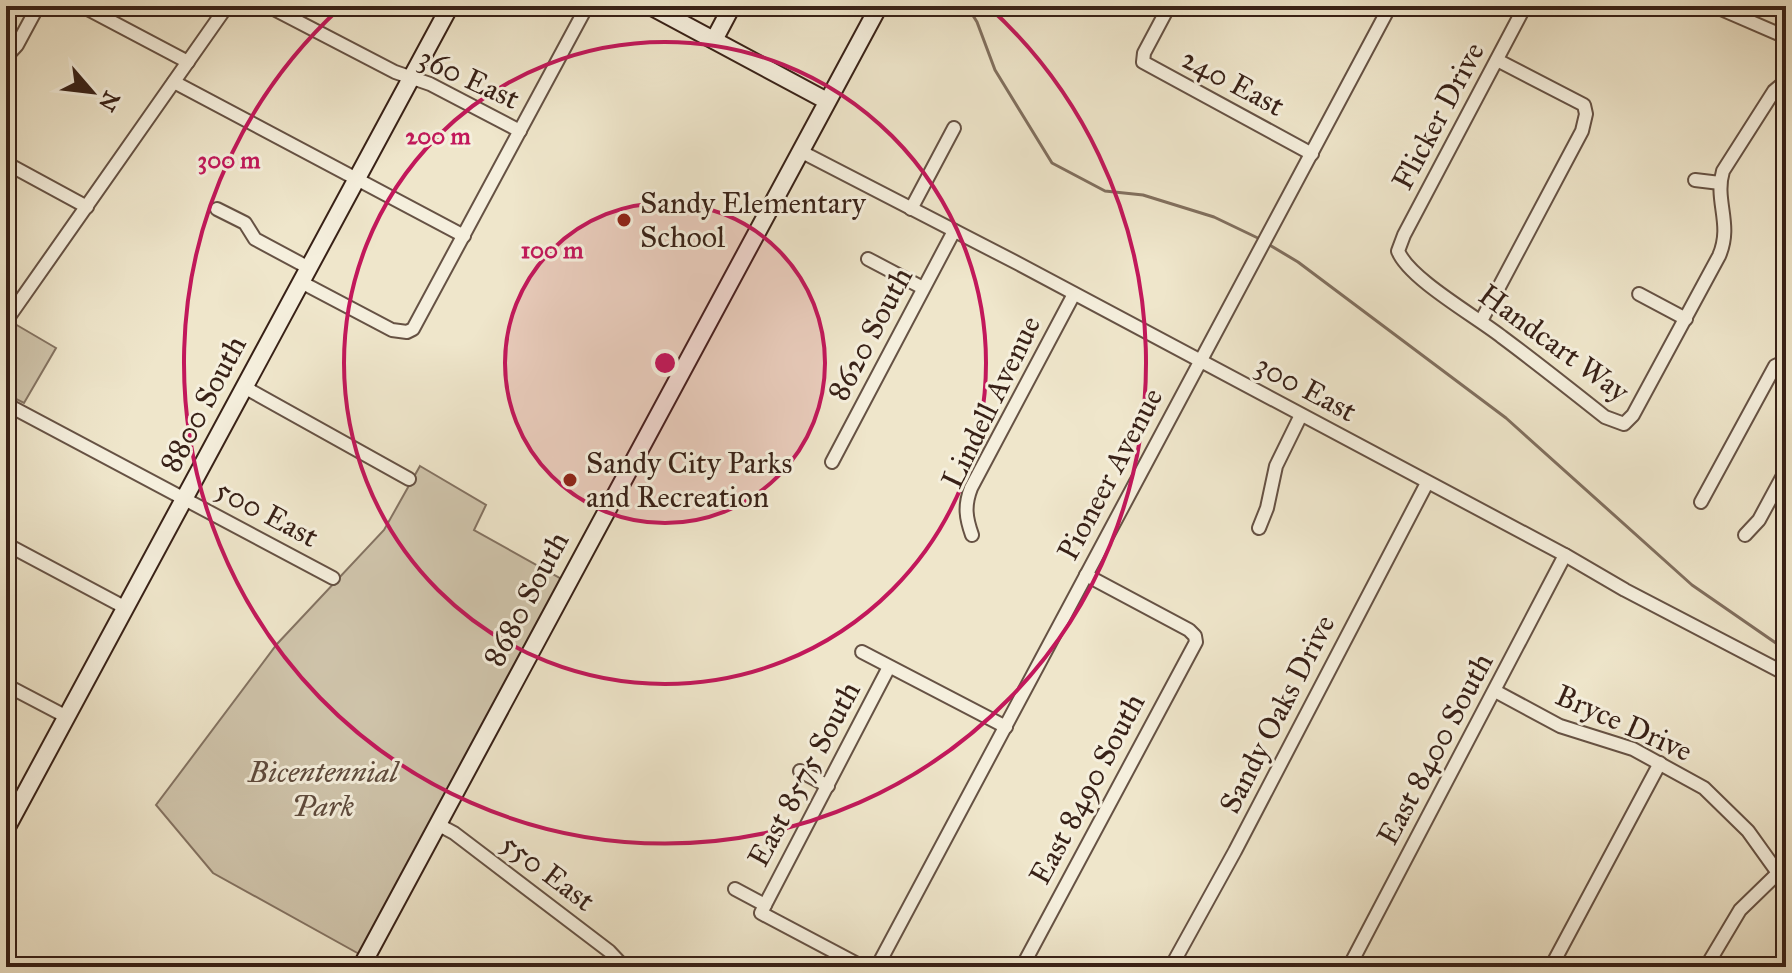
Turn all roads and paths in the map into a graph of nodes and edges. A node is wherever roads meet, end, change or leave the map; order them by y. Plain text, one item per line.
1 (38, 6) edge
2 (82, 6) edge
3 (227, 6) edge
4 (268, 6) edge
5 (450, 6) edge
6 (587, 6) edge
7 (650, 6) edge
8 (732, 6) edge
9 (879, 6) edge
10 (1169, 6) edge
11 (1390, 6) edge
12 (1525, 6) edge
13 (1714, 6) edge
14 (1786, 37) edge
15 (714, 40) junction
16 (6, 57) edge
17 (1497, 60) junction
18 (188, 62) junction
19 (411, 79) junction
20 (1786, 81) edge
21 (174, 82) junction
22 (827, 101) junction
23 (954, 128) dead end
24 (520, 131) junction
25 (800, 151) junction
26 (1312, 154) junction
27 (6, 163) edge
28 (357, 179) junction
29 (1695, 180) dead end
30 (1720, 183) junction
31 (87, 207) junction
32 (217, 209) dead end
33 (911, 209) junction
34 (954, 231) junction
35 (464, 236) junction
36 (1398, 251) joint
37 (868, 259) dead end
38 (305, 275) junction
39 (923, 288) junction
40 (1074, 294) junction
41 (1639, 294) dead end
42 (8, 314) edge
43 (1686, 319) junction
44 (1481, 321) junction
45 (1200, 360) junction
46 (1786, 361) edge
47 (244, 387) junction
48 (6, 404) edge
49 (1301, 415) junction
50 (832, 462) dead end
51 (1786, 470) edge
52 (409, 479) dead end
53 (1427, 483) junction
54 (184, 499) junction
55 (1701, 502) dead end
56 (1259, 528) dead end
57 (972, 535) dead end
58 (1745, 535) dead end
59 (6, 544) edge
60 (1565, 555) junction
61 (1086, 575) junction
62 (333, 578) dead end
63 (126, 608) junction
64 (862, 652) dead end
65 (889, 667) junction
66 (1786, 674) edge
67 (6, 685) edge
68 (1495, 691) junction
69 (67, 717) junction
70 (1006, 727) junction
71 (1660, 763) junction
72 (800, 771) dead end
73 (828, 786) junction
74 (437, 824) junction
75 (6, 829) edge
76 (1781, 879) edge
77 (735, 889) dead end
78 (765, 905) junction
79 (361, 967) edge
80 (624, 967) edge
81 (863, 967) edge
82 (877, 967) edge
83 (1022, 967) edge
84 (1171, 967) edge
85 (1349, 967) edge
86 (1551, 967) edge
87 (1706, 967) edge

1 - 16 street
2 - 18 street
3 - 18 street
4 - 19 street, 360 East
5 - 19 street, 8800 South
6 - 24 street
7 - 15 street
8 - 15 street
9 - 22 street, 8680 South
10 - 26 street, 240 East
11 - 26 street, Pioneer Avenue
12 - 17 street, Flicker Drive
13 - 14 street
15 - 22 street
17 - 36 street, Flicker Drive
17 - 44 street
18 - 21 street
19 - 24 street, 360 East
19 - 28 street, 8800 South
20 - 30 street
21 - 28 street
21 - 31 street
22 - 25 street, 8680 South
23 - 33 street
24 - 35 street
25 - 33 street, 300 East
25 - 74 street, 8680 South
26 - 45 street, Pioneer Avenue
27 - 31 street
28 - 35 street
28 - 38 street, 8800 South
29 - 30 street
30 - 43 street, Handcart Way
31 - 42 street
32 - 38 street
33 - 34 street, 300 East
34 - 39 street, 8620 South
34 - 40 street, 300 East
35 - 38 street
36 - 44 street, Handcart Way
37 - 39 street
38 - 47 street, 8800 South
39 - 50 street, 8620 South
40 - 45 street, 300 East
40 - 57 street, Lindell Avenue
41 - 43 street
43 - 44 street, Handcart Way
45 - 49 street, 300 East
45 - 61 street, Pioneer Avenue
46 - 55 street
47 - 52 street
47 - 54 street, 8800 South
48 - 54 street, 500 East
49 - 53 street, 300 East
49 - 56 street
51 - 58 street
53 - 60 street, 300 East
53 - 84 street, Sandy Oaks Drive
54 - 62 street, 500 East
54 - 63 street, 8800 South
59 - 63 street
60 - 66 street, 300 East
60 - 68 street, East 8400 South
61 - 70 street, Pioneer Avenue
61 - 83 street, East 8490 South
63 - 69 street, 8800 South
64 - 65 street
65 - 70 street
65 - 73 street, East 8575 South
67 - 69 street
68 - 71 street, Bryce Drive
68 - 85 street, East 8400 South
69 - 75 street, 8800 South
70 - 82 street, Pioneer Avenue
71 - 76 street, Bryce Drive
71 - 86 street
72 - 73 street
73 - 78 street, East 8575 South
74 - 79 street, 8680 South
74 - 80 street, 550 East
76 - 87 street
77 - 78 street
78 - 81 street

